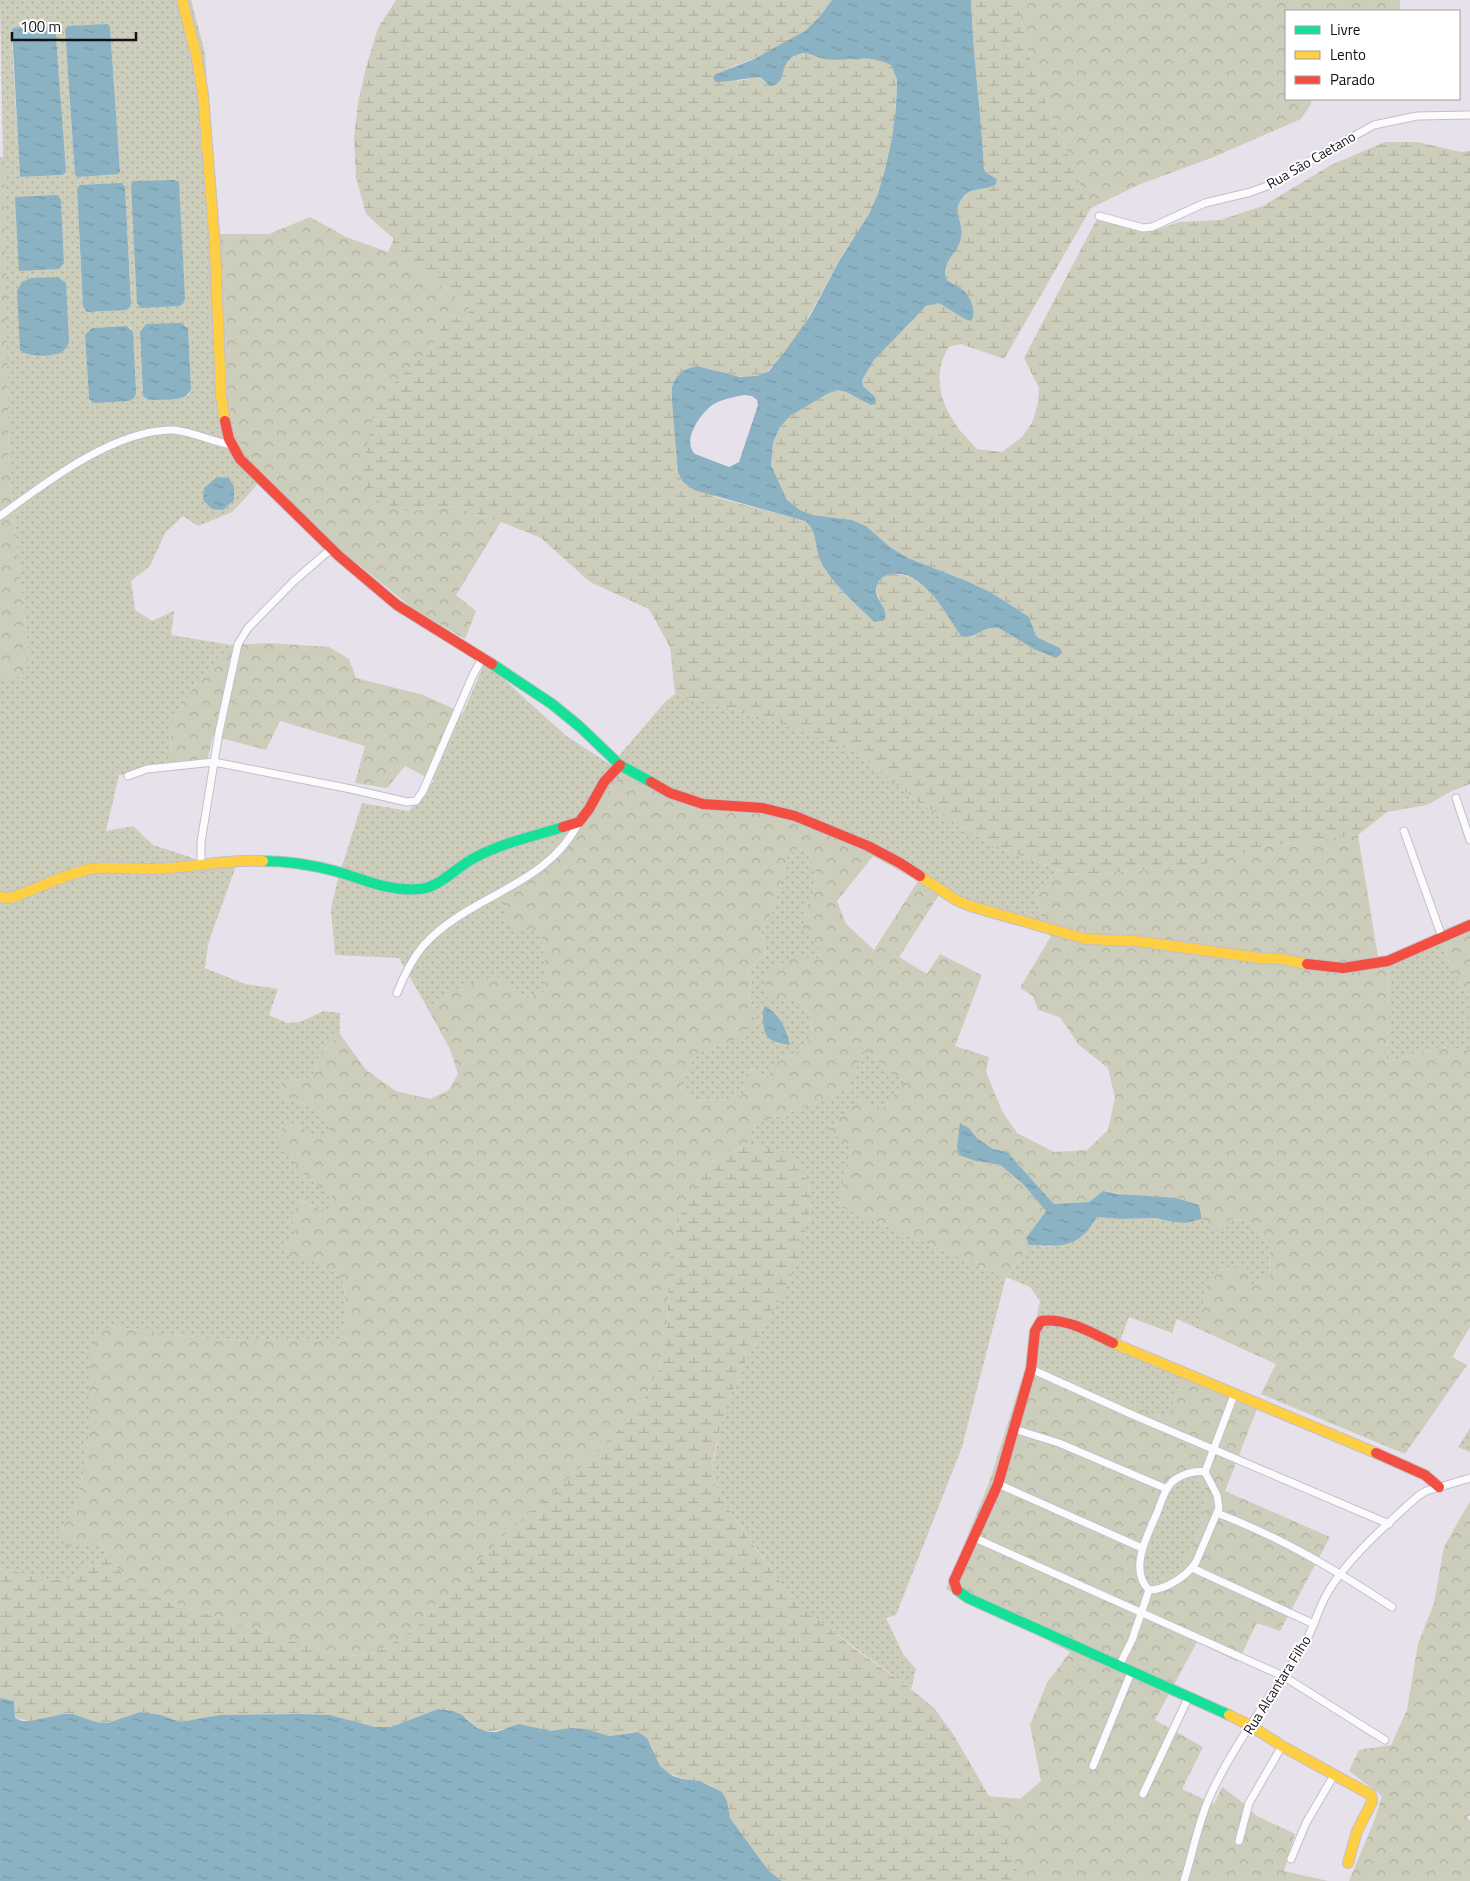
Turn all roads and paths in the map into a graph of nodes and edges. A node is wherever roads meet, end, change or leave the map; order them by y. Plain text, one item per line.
1 (182, 0) edge
2 (1470, 115) edge
3 (1099, 216) dead end
4 (232, 445) junction
5 (0, 516) edge
6 (331, 549) junction
7 (483, 658) junction
8 (214, 762) junction
9 (620, 765) junction
10 (128, 776) dead end
11 (1456, 798) dead end
12 (579, 822) junction
13 (1404, 831) dead end
14 (1470, 840) edge
15 (201, 864) junction
16 (0, 897) edge
17 (1470, 925) edge
18 (1442, 937) junction
19 (397, 993) dead end
20 (1031, 1369) junction
21 (1234, 1394) junction
22 (1014, 1429) junction
23 (1214, 1449) junction
24 (1205, 1472) junction
25 (1470, 1478) edge
26 (998, 1484) junction
27 (1439, 1487) junction
28 (1167, 1489) junction
29 (1217, 1513) junction
30 (1389, 1524) junction
31 (975, 1538) junction
32 (1142, 1548) junction
33 (1192, 1568) junction
34 (1341, 1574) junction
35 (1149, 1590) junction
36 (1392, 1607) dead end
37 (1140, 1612) junction
38 (1314, 1624) junction
39 (1120, 1664) junction
40 (1132, 1670) junction
41 (1283, 1676) junction
42 (1189, 1696) junction
43 (1251, 1726) junction
44 (1385, 1740) dead end
45 (1282, 1746) junction
46 (1093, 1766) dead end
47 (1334, 1775) junction
48 (1143, 1794) dead end
49 (1239, 1842) dead end
50 (1291, 1859) dead end
51 (1348, 1863) dead end
52 (1184, 1881) edge

1 - 4 street
2 - 3 street, Rua São Caetano
4 - 5 street
4 - 6 street
6 - 7 street
6 - 8 street
7 - 8 street
7 - 9 street
8 - 10 street
8 - 15 street
9 - 12 street
9 - 18 street
11 - 14 street
12 - 15 street
12 - 19 street
13 - 18 street
15 - 16 street
17 - 18 street
20 - 21 street
20 - 22 street
20 - 23 street
21 - 23 street
21 - 27 street
22 - 26 street
22 - 28 street
23 - 24 street
23 - 30 street
24 - 28 street
24 - 29 street
25 - 27 street, Rua Alcantara Filho
26 - 31 street
26 - 32 street
27 - 30 street, Rua Alcantara Filho
28 - 32 street
29 - 33 street
29 - 34 street
30 - 34 street, Rua Alcantara Filho
31 - 37 street
31 - 39 street
32 - 35 street
33 - 35 street
33 - 38 street
34 - 36 street
34 - 38 street, Rua Alcantara Filho
35 - 37 street
37 - 39 street
37 - 41 street
38 - 41 street, Rua Alcantara Filho
39 - 40 street
40 - 42 street
40 - 46 street
41 - 43 street, Rua Alcantara Filho
41 - 44 street
42 - 43 street
42 - 48 street
43 - 45 street
43 - 52 street, Rua Alcantara Filho
45 - 47 street
45 - 49 street
47 - 50 street
47 - 51 street

